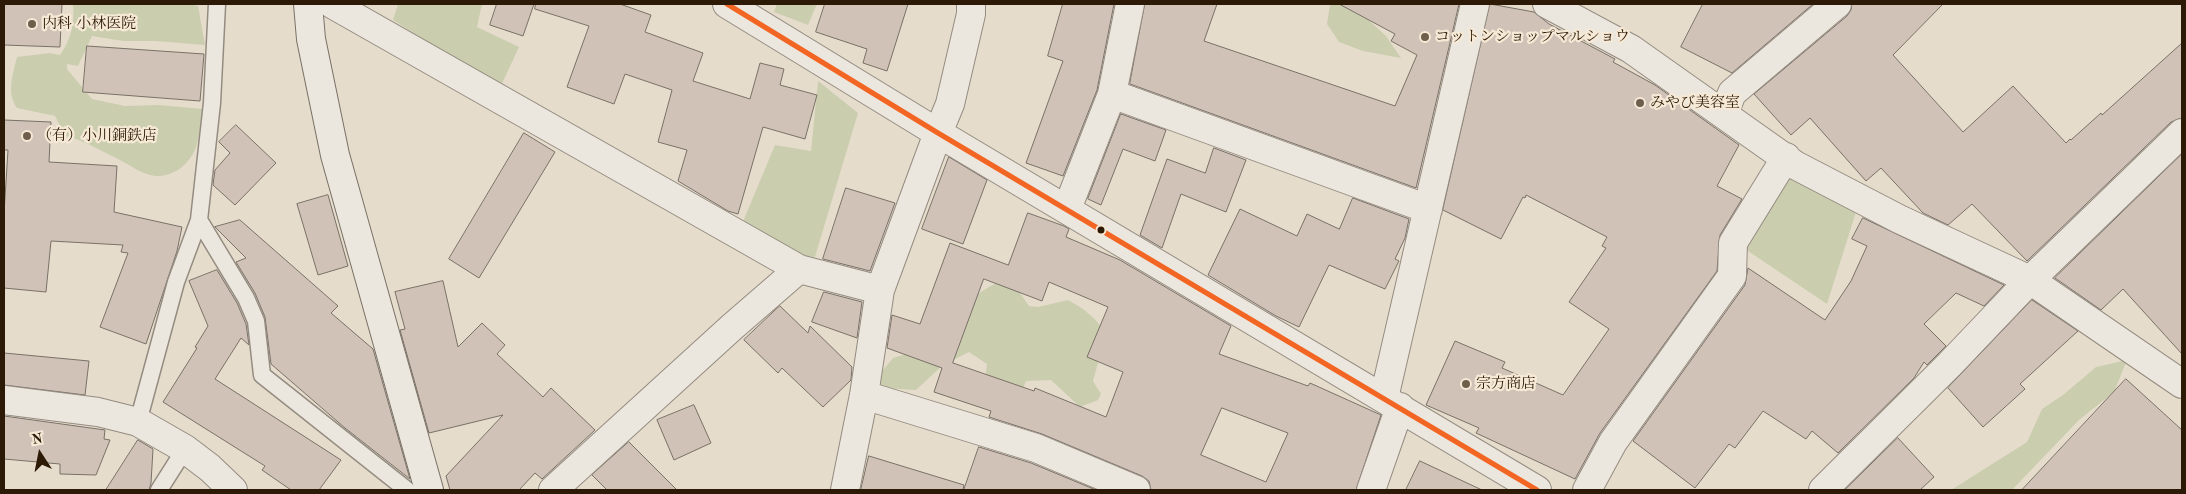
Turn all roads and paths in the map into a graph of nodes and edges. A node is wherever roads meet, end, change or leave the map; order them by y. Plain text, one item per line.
1 (217, 4) edge
2 (308, 4) edge
3 (332, 4) edge
4 (727, 4) edge
5 (971, 4) edge
6 (1130, 4) edge
7 (1475, 4) edge
8 (1547, 4) edge
9 (1837, 4) edge
10 (1112, 94) junction
11 (1724, 114) junction
12 (938, 133) junction
13 (2182, 133) edge
14 (1786, 158) junction
15 (1067, 209) junction
16 (1428, 209) junction
17 (199, 220) junction
18 (799, 269) junction
19 (2030, 280) junction
20 (880, 290) junction
21 (2182, 384) edge
22 (864, 395) junction
23 (4, 400) edge
24 (1392, 402) junction
25 (138, 422) junction
26 (185, 449) junction
27 (568, 485) edge
28 (160, 490) edge
29 (233, 490) edge
30 (407, 490) edge
31 (430, 490) edge
32 (845, 490) edge
33 (1136, 490) edge
34 (1372, 490) edge
35 (1537, 490) edge
36 (1587, 490) edge
37 (1824, 490) edge

1 - 17 lane
2 - 31 street
3 - 18 street
4 - 12 street
5 - 12 street
6 - 10 street
7 - 16 street
8 - 11 street
9 - 11 street
10 - 15 street
10 - 16 street
11 - 14 street
12 - 15 street
12 - 20 street
13 - 19 street
14 - 19 street
14 - 36 street
15 - 24 street
16 - 24 street
17 - 25 lane
17 - 30 lane
18 - 20 street
18 - 27 street
19 - 21 street
19 - 37 street
20 - 22 street
22 - 32 street
22 - 33 street
23 - 25 street
24 - 34 street
24 - 35 street
25 - 26 street
26 - 28 lane
26 - 29 street

